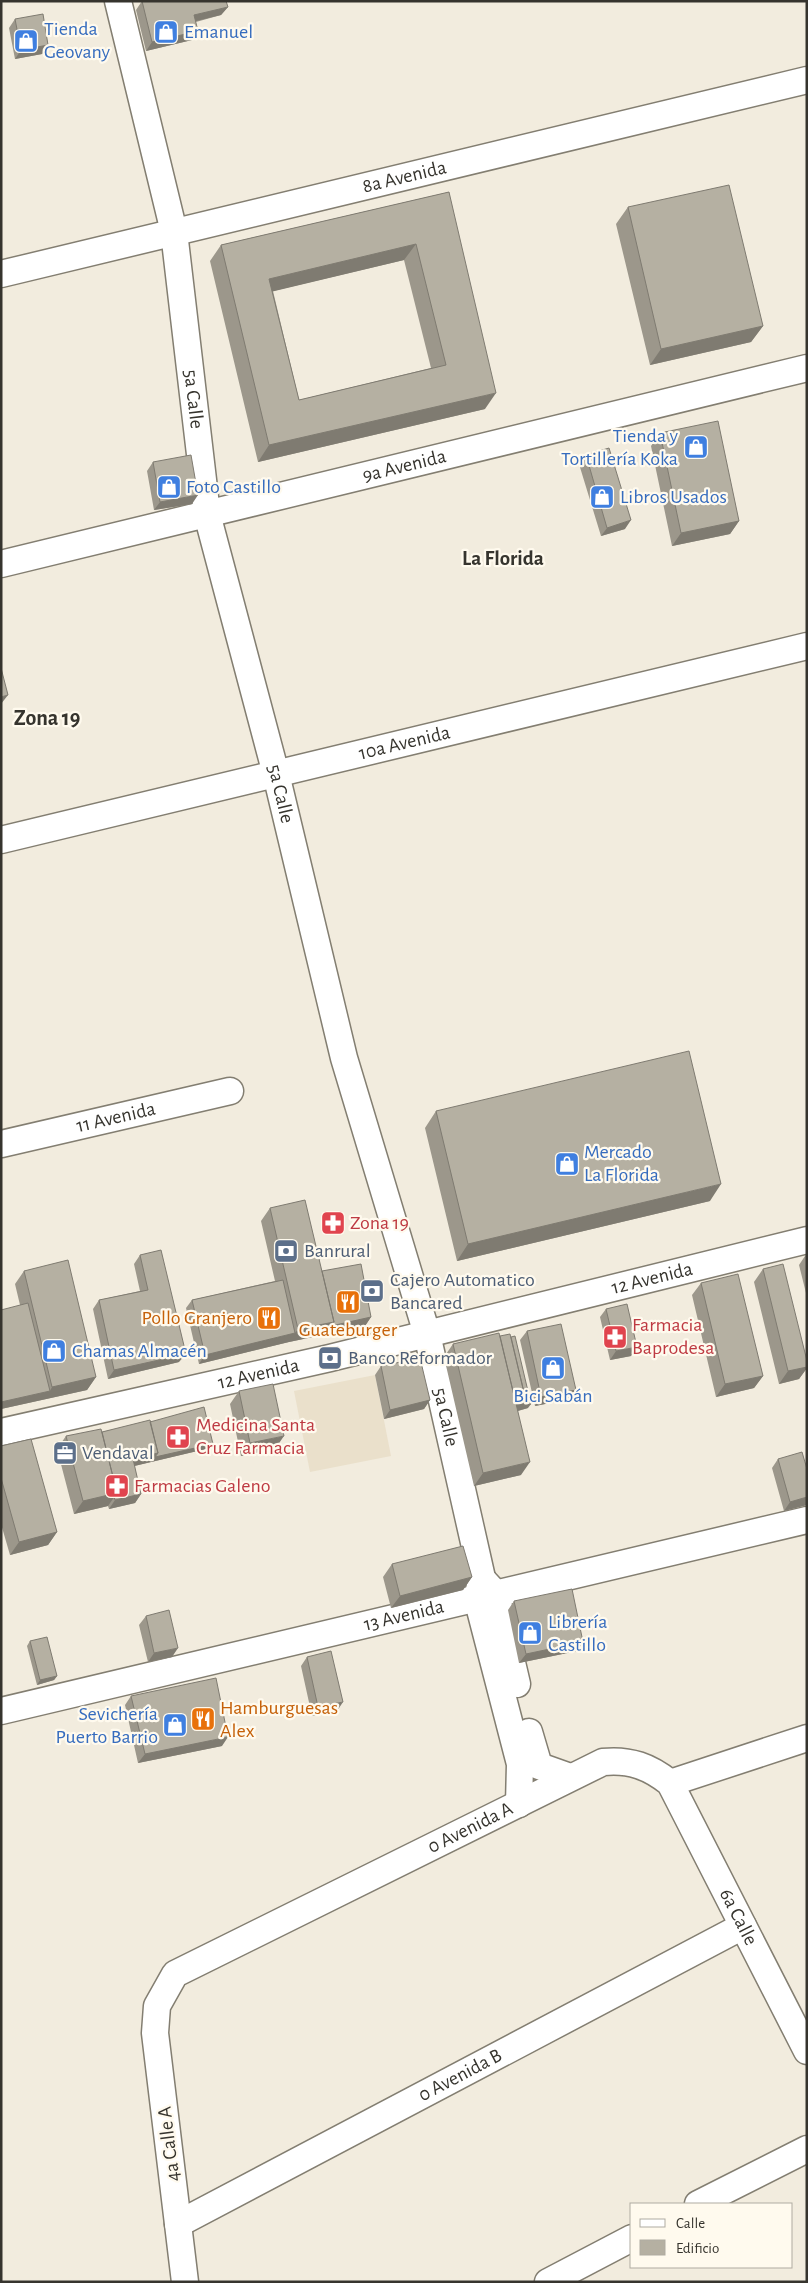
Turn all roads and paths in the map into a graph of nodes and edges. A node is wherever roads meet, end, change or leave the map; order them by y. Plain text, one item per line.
1 (118, 1) edge
2 (807, 80) edge
3 (174, 232) junction
4 (1, 274) edge
5 (807, 368) edge
6 (207, 514) junction
7 (1, 564) edge
8 (807, 646) edge
9 (276, 774) junction
10 (1, 840) edge
11 (230, 1091) dead end
12 (1, 1144) edge
13 (807, 1240) edge
14 (427, 1334) junction
15 (1, 1432) edge
16 (807, 1520) edge
17 (485, 1590) junction
18 (1, 1711) edge
19 (807, 1738) edge
20 (570, 1777) junction
21 (670, 1784) junction
22 (519, 1804) junction
23 (743, 1926) junction
24 (158, 2006) joint
25 (807, 2051) edge
26 (807, 2149) edge
27 (700, 2203) edge
28 (178, 2224) junction
29 (630, 2239) edge
30 (185, 2282) edge
31 (548, 2282) edge

1 - 3 street, 5a Calle
2 - 3 street, 8a Avenida
3 - 4 street, 8a Avenida
3 - 6 street, 5a Calle
5 - 6 street, 9a Avenida
6 - 7 street, 9a Avenida
6 - 9 street, 5a Calle
8 - 9 street, 10a Avenida
9 - 10 street, 10a Avenida
9 - 14 street, 5a Calle
11 - 12 street, 11 Avenida
13 - 14 street, 12 Avenida
14 - 15 street, 12 Avenida
14 - 17 street, 5a Calle
16 - 17 street, 13 Avenida
17 - 18 street, 13 Avenida
17 - 20 street, 5a Calle
17 - 22 street, 5a Calle
19 - 21 street
20 - 21 street, 0 Avenida A
20 - 22 street, 0 Avenida A
21 - 23 street, 6a Calle
22 - 24 street, 0 Avenida A
23 - 25 street, 6a Calle
23 - 28 street, 0 Avenida B
24 - 28 street, 4a Calle A
26 - 27 street
28 - 30 street, 4a Calle A
29 - 31 street

